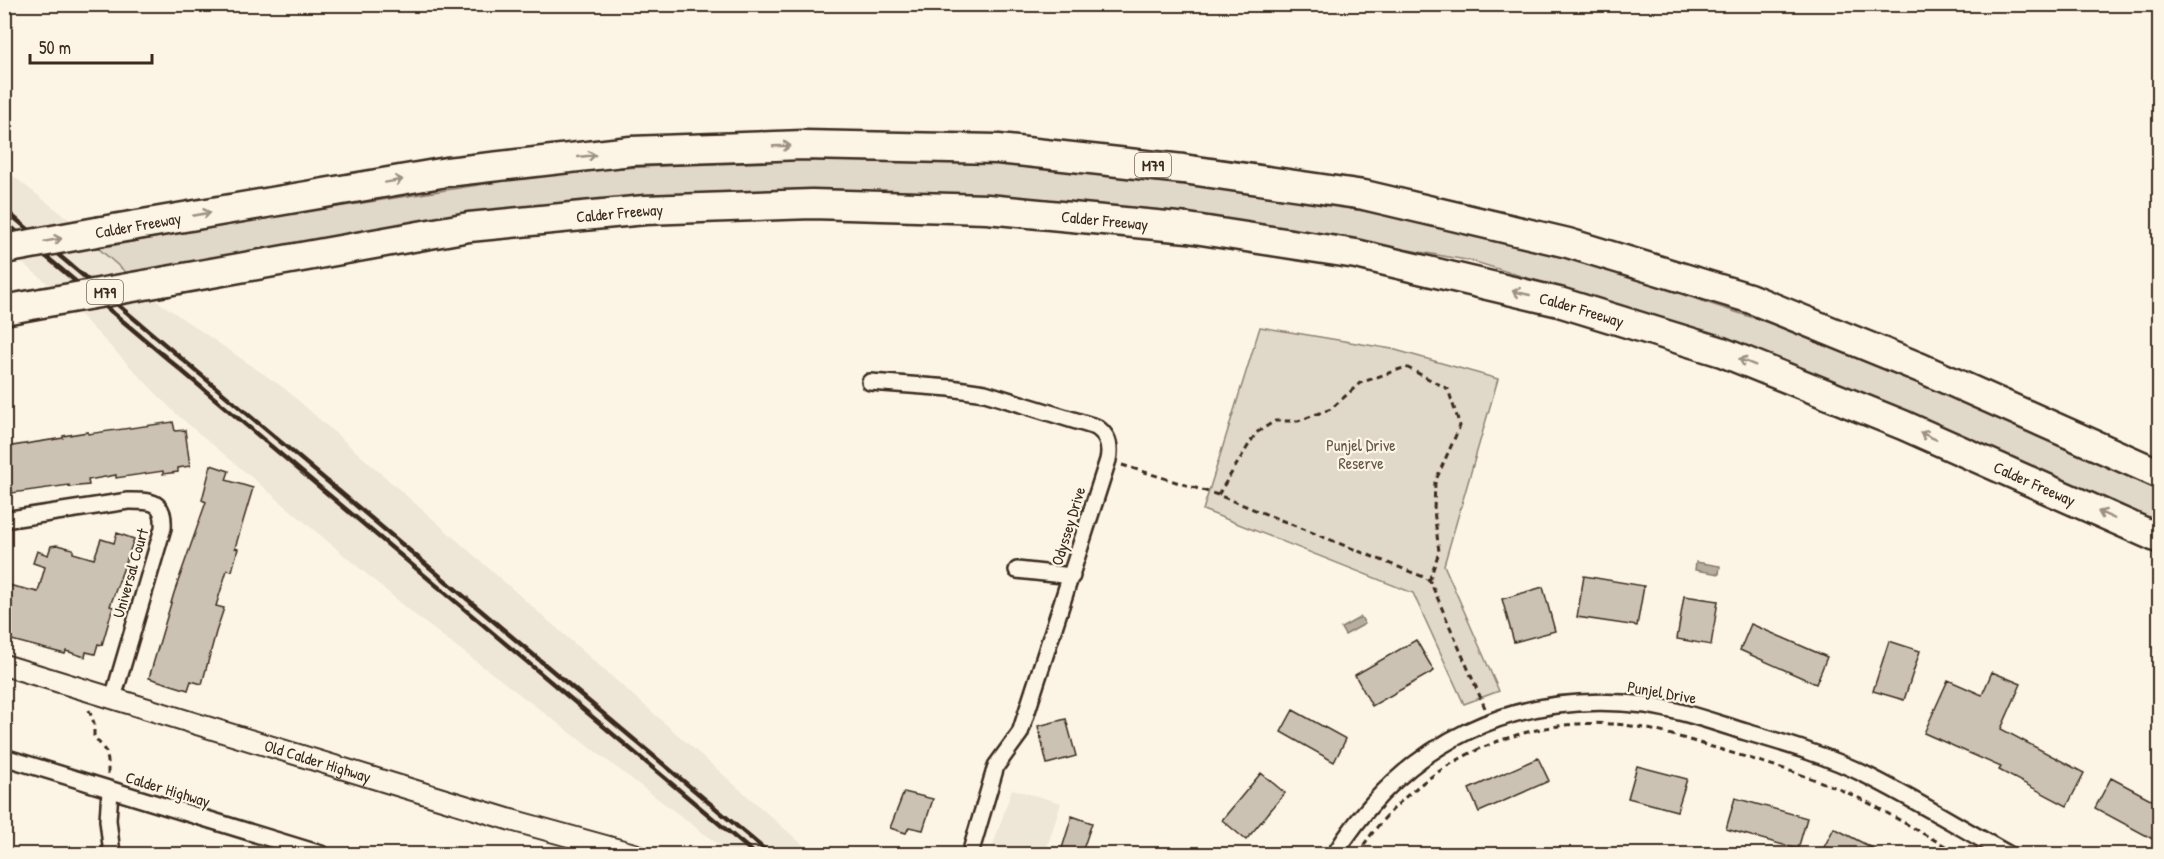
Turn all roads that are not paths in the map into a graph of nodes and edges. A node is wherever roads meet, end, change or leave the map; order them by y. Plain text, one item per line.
1 (4, 249) edge
2 (4, 310) edge
3 (870, 381) dead end
4 (2160, 474) edge
5 (4, 520) edge
6 (2160, 538) edge
7 (1017, 570) dead end
8 (1072, 576) junction
9 (4, 665) edge
10 (113, 698) junction
11 (4, 757) edge
12 (111, 791) junction
13 (112, 855) edge
14 (321, 855) edge
15 (634, 855) edge
16 (970, 855) edge
17 (1335, 855) edge
18 (2008, 855) edge

1 -> 4 highway, Calder Freeway / M79, bridge
6 -> 2 highway, Calder Freeway / M79, bridge
3 - 8 street, Odyssey Drive
5 - 10 street, Universal Court
7 - 8 street
8 - 16 street, Odyssey Drive
9 - 10 street, Old Calder Highway
10 - 15 street, Old Calder Highway
11 - 12 street, Calder Highway
12 - 13 street
12 - 14 street, Calder Highway
17 - 18 street, Punjel Drive

